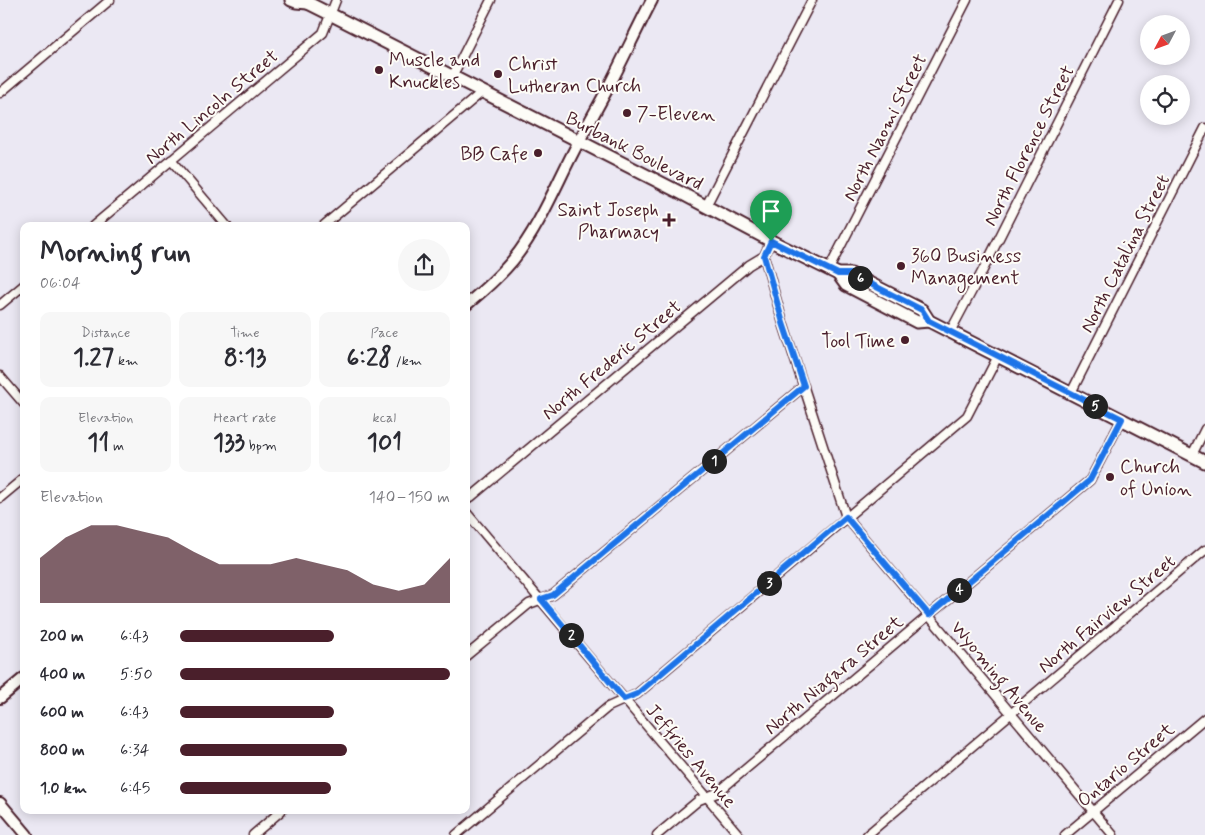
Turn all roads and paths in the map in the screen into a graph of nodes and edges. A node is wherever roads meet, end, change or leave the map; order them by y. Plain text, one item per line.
1 (110, 0) edge
2 (291, 0) edge
3 (336, 0) edge
4 (491, 0) edge
5 (652, 0) edge
6 (812, 0) edge
7 (967, 0) edge
8 (1119, 0) edge
9 (307, 1) edge
10 (330, 14) junction
11 (452, 77) junction
12 (482, 92) junction
13 (0, 93) edge
14 (1205, 128) edge
15 (579, 141) junction
16 (171, 160) junction
17 (706, 206) junction
18 (98, 222) edge
19 (224, 222) edge
20 (328, 222) edge
21 (771, 241) junction
22 (764, 256) junction
23 (833, 272) junction
24 (20, 288) edge
25 (470, 302) edge
26 (0, 305) edge
27 (950, 332) junction
28 (998, 356) junction
29 (0, 376) edge
30 (804, 386) junction
31 (1070, 393) junction
32 (20, 399) edge
33 (1122, 419) junction
34 (1205, 429) edge
35 (1192, 455) junction
36 (1205, 462) edge
37 (20, 481) edge
38 (470, 497) edge
39 (0, 498) edge
40 (470, 517) edge
41 (846, 517) junction
42 (1205, 550) edge
43 (541, 599) junction
44 (929, 615) junction
45 (470, 653) edge
46 (20, 681) edge
47 (0, 698) edge
48 (624, 699) junction
49 (1011, 714) junction
50 (1205, 718) edge
51 (707, 797) junction
52 (0, 802) edge
53 (1093, 811) junction
54 (278, 814) edge
55 (27, 835) edge
56 (253, 835) edge
57 (456, 835) edge
58 (657, 835) edge
59 (739, 835) edge
60 (866, 835) edge
61 (1065, 835) edge
62 (1113, 835) edge

1 - 13 street
2 - 9 main road, Burbank Boulevard
3 - 10 street, North Lincoln Street
4 - 11 street
5 - 15 main road
6 - 17 street
7 - 23 street, North Naomi Street
8 - 27 street, North Florence Street
9 - 10 main road, Burbank Boulevard
10 - 11 main road, Burbank Boulevard
10 - 16 street, North Lincoln Street
11 - 12 main road, Burbank Boulevard
12 - 15 main road, Burbank Boulevard
12 - 20 street
14 - 31 street, North Catalina Street
15 - 17 main road, Burbank Boulevard
15 - 25 main road
16 - 18 street, North Lincoln Street
16 - 19 street
17 - 21 main road, Burbank Boulevard
21 - 22 street, North Frederic Street
21 - 23 main road, Burbank Boulevard
22 - 30 street, Wyoming Avenue
22 - 38 street, North Frederic Street
23 - 27 main road, Burbank Boulevard
24 - 26 street
27 - 28 main road, Burbank Boulevard
28 - 31 main road, Burbank Boulevard
28 - 41 street
29 - 32 street
30 - 41 street, Wyoming Avenue
30 - 43 street
31 - 33 main road, Burbank Boulevard
33 - 35 main road, Burbank Boulevard
33 - 44 street, North Niagara Street
34 - 35 street
35 - 36 main road, Burbank Boulevard
37 - 39 street
40 - 43 street, Jeffries Avenue
41 - 44 street, Wyoming Avenue
41 - 48 street
42 - 49 street, North Fairview Street
43 - 45 street
43 - 48 street, Jeffries Avenue
44 - 49 street, Wyoming Avenue
44 - 51 street, North Niagara Street
46 - 47 main road
48 - 51 street, Jeffries Avenue
48 - 57 street
49 - 53 street, Wyoming Avenue
49 - 60 street, North Fairview Street
50 - 53 street, Ontario Street
51 - 58 street, North Niagara Street
51 - 59 street, Jeffries Avenue
52 - 55 main road
53 - 61 street, Ontario Street
53 - 62 street, Wyoming Avenue
54 - 56 street

